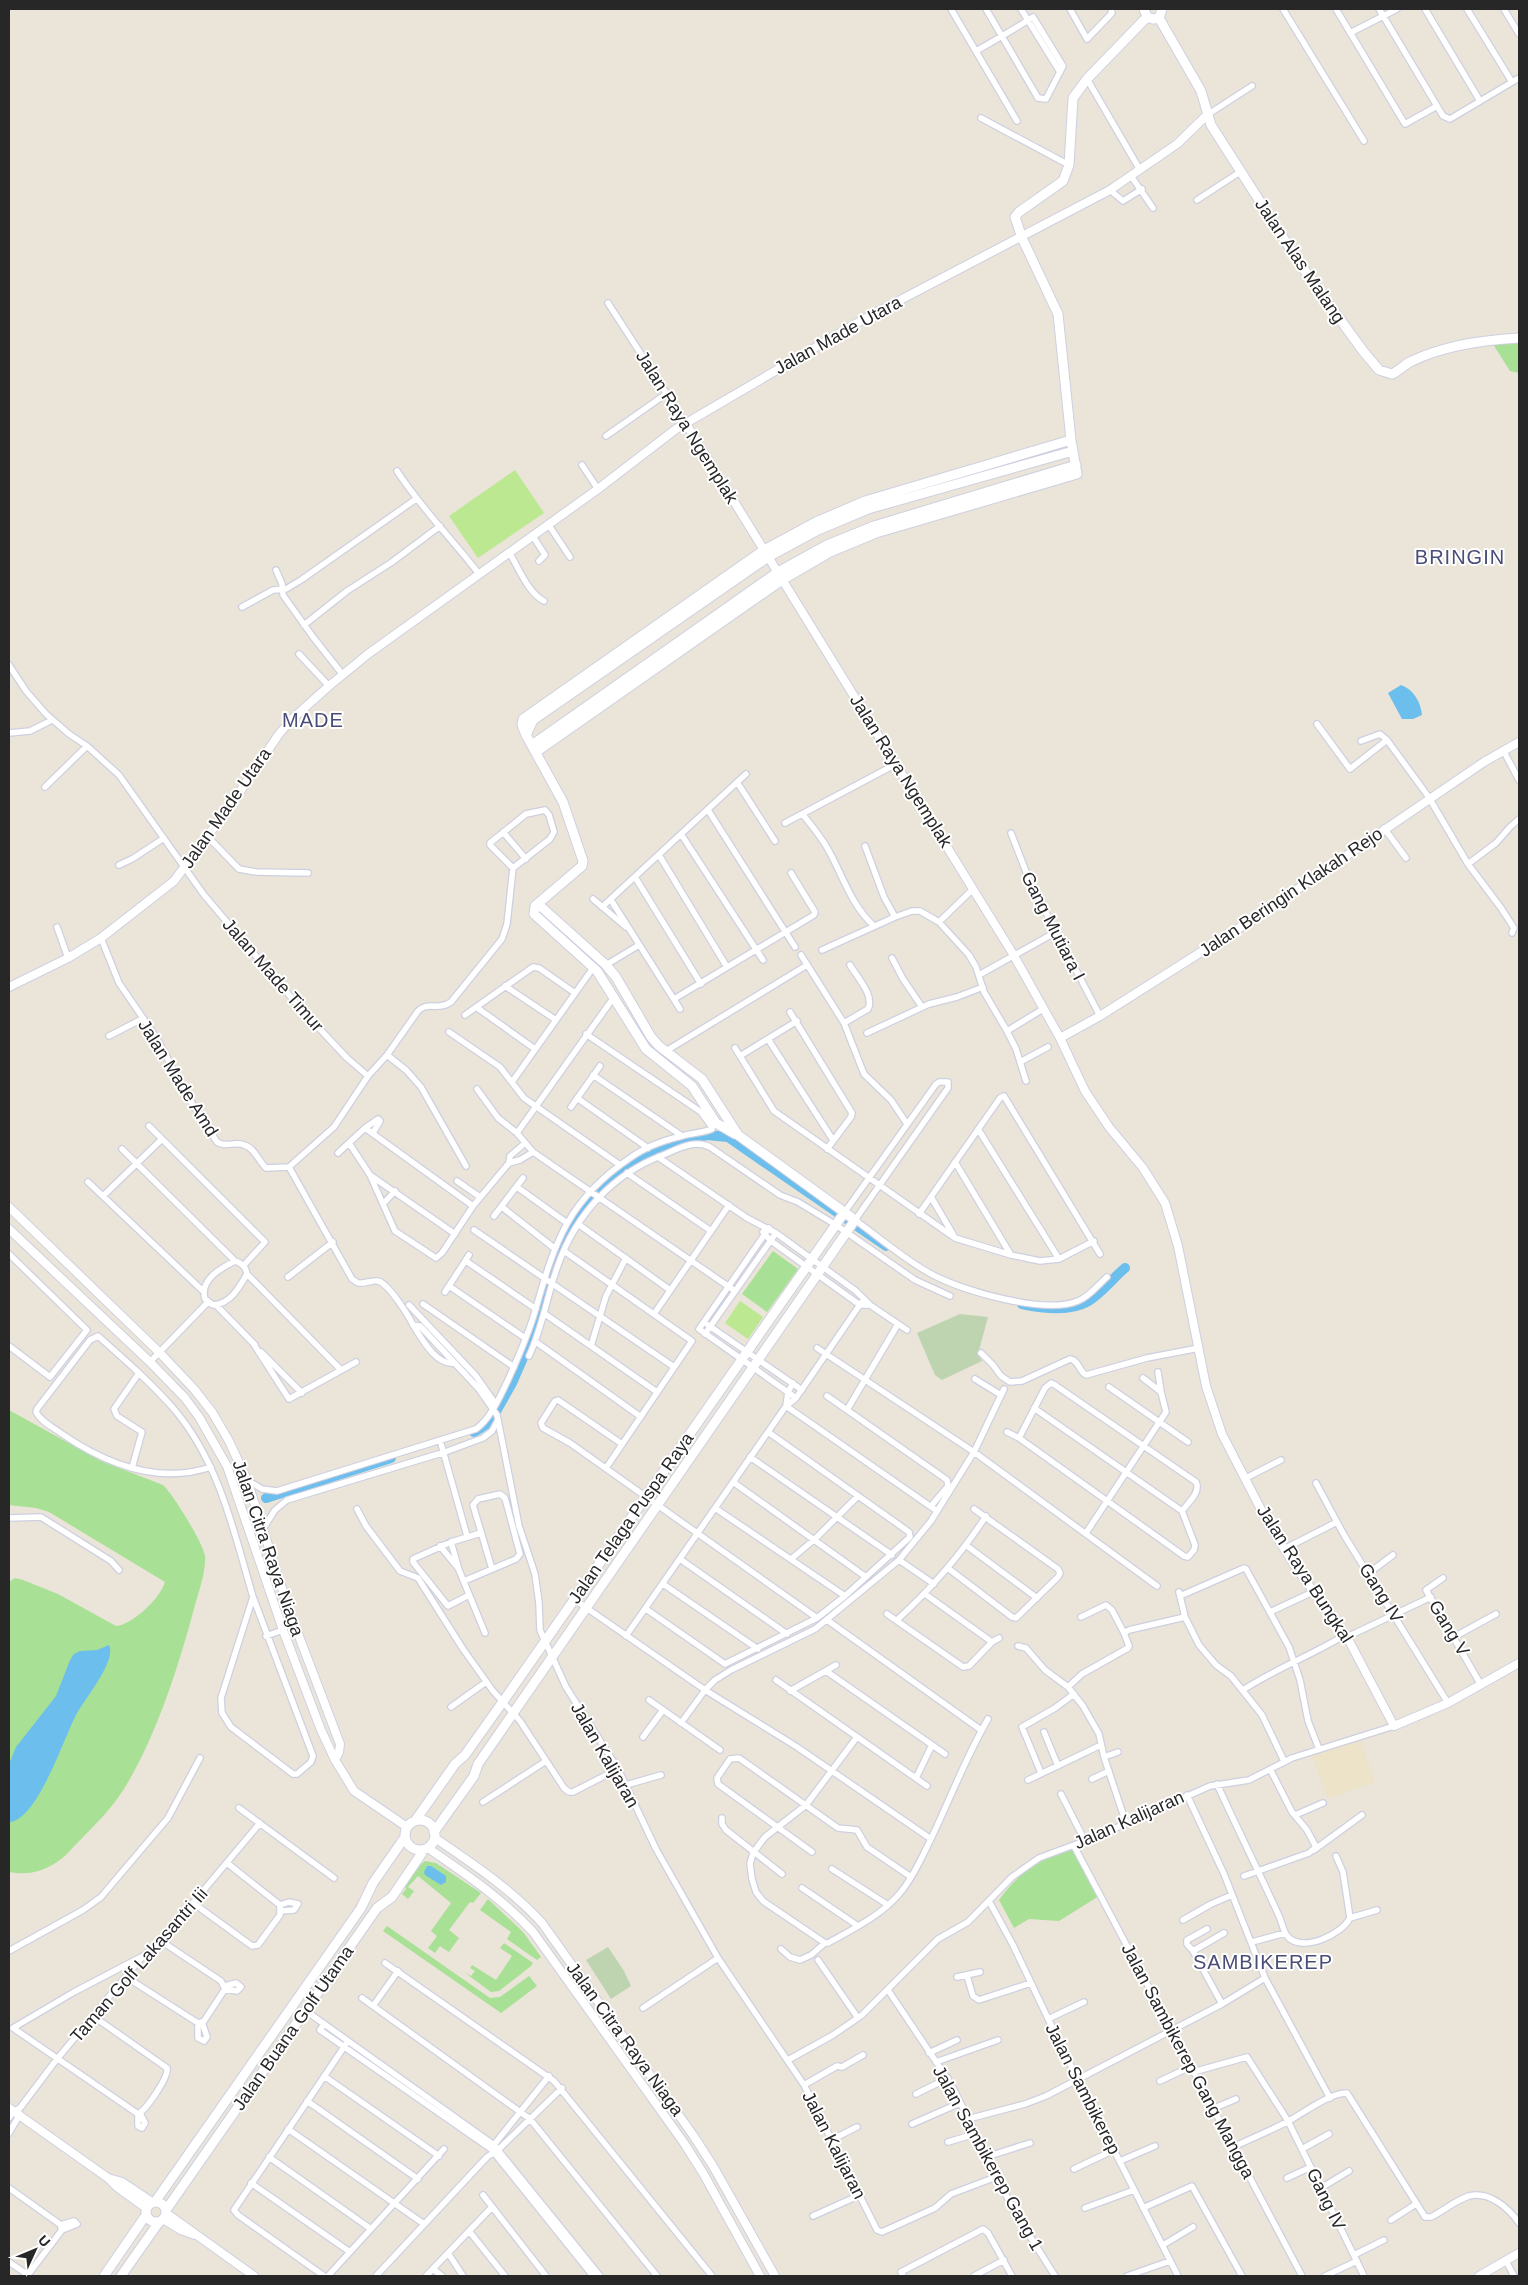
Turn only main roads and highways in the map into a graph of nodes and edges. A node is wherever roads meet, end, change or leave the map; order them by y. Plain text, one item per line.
1 (1146, 13) edge
2 (1160, 13) edge
3 (1519, 338) edge
4 (1071, 440) junction
5 (1073, 451) junction
6 (781, 545) junction
7 (766, 554) junction
8 (794, 567) junction
9 (526, 735) junction
10 (534, 748) junction
11 (538, 904) junction
12 (717, 1126) junction
13 (844, 1214) junction
14 (465, 1755) junction
15 (478, 1764) junction
16 (411, 1824) junction
17 (435, 1835) junction
18 (405, 1837) junction
19 (426, 1849) junction
20 (366, 1900) junction
21 (377, 1908) junction
22 (150, 2207) junction
23 (164, 2216) junction
24 (104, 2276) edge
25 (121, 2276) edge

1 - 2 main road
1 - 4 main road
2 - 3 main road, Jalan Alas Malang
4 - 5 main road
4 - 6 main road
5 - 6 main road
5 - 8 main road
6 - 7 main road
6 - 8 main road
7 - 9 main road
7 - 9 main road
8 - 10 main road
9 - 10 main road
10 - 11 main road
11 - 12 main road
11 - 12 main road
12 - 13 main road
13 - 14 main road, Jalan Telaga Puspa Raya
13 - 15 main road, Jalan Telaga Puspa Raya
14 - 15 main road
14 - 16 main road, Jalan Telaga Puspa Raya
15 - 17 main road, Jalan Telaga Puspa Raya
16 - 17 main road
16 - 18 main road
17 - 19 main road
18 - 19 main road
18 - 20 main road, Jalan Buana Golf Utama
19 - 21 main road, Jalan Buana Golf Utama
20 - 21 main road
20 - 22 main road, Jalan Buana Golf Utama
21 - 23 main road, Jalan Buana Golf Utama
22 - 23 main road
22 - 23 main road
22 - 24 main road, Jalan Buana Golf Utama
23 - 25 main road, Jalan Buana Golf Utama

